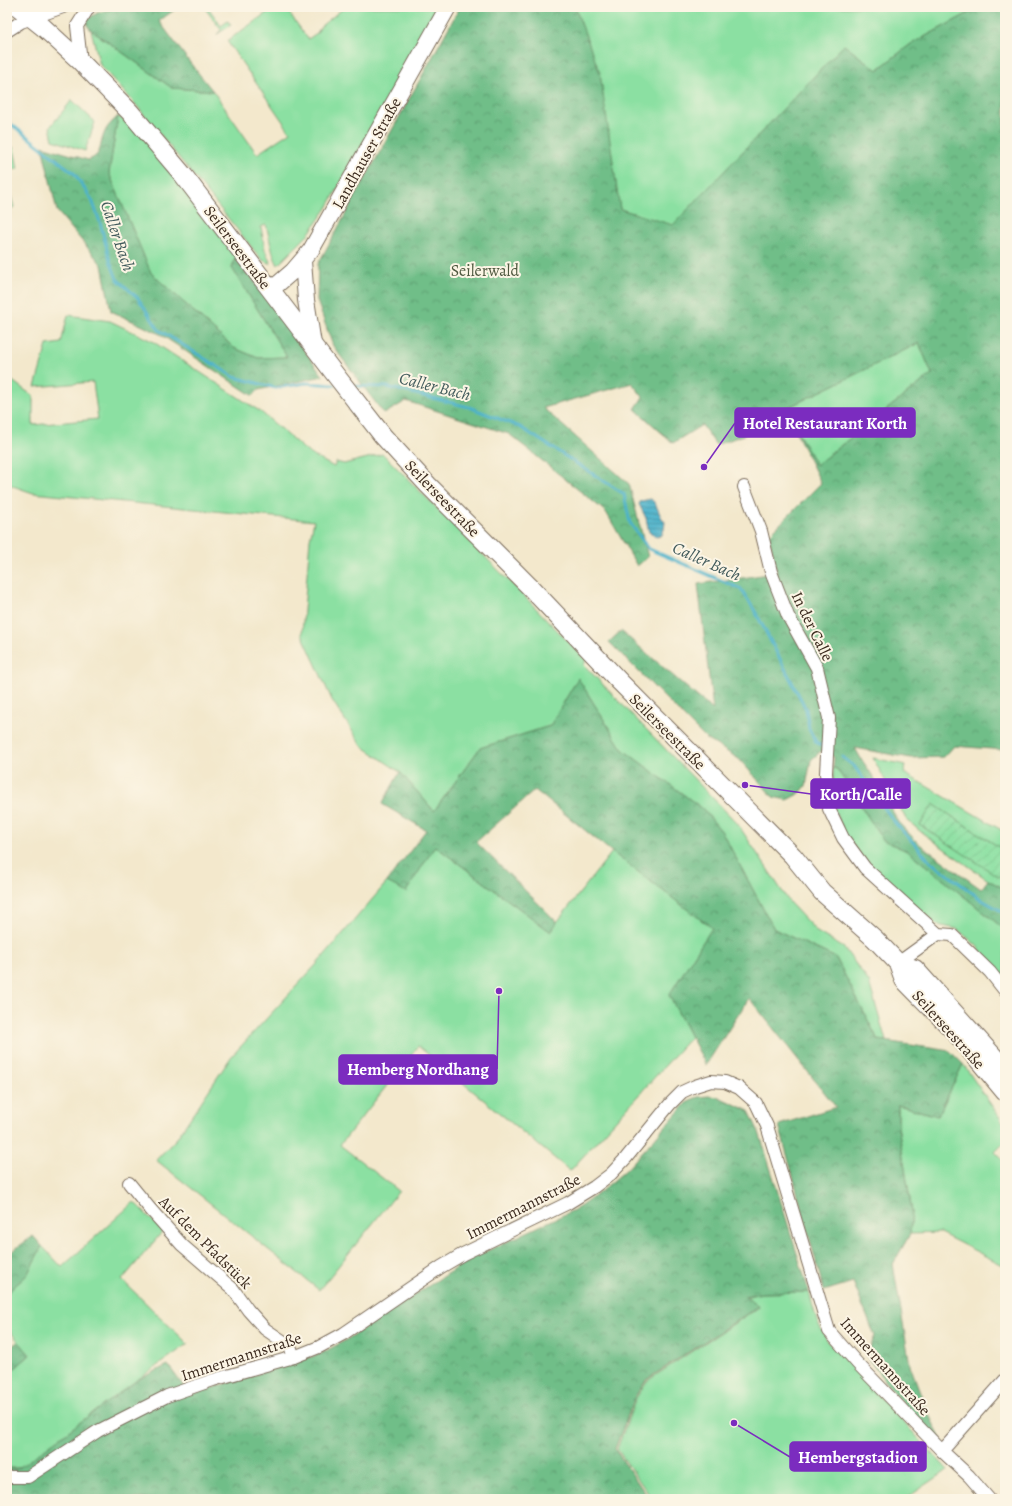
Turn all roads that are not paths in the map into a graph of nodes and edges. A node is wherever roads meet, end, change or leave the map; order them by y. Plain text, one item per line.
1 (63, 7) edge
2 (89, 7) edge
3 (448, 7) edge
4 (25, 12) edge
5 (7, 31) edge
6 (81, 62) junction
7 (303, 261) junction
8 (271, 290) junction
9 (313, 344) junction
10 (744, 487) dead end
11 (938, 934) junction
12 (898, 963) junction
13 (1005, 992) edge
14 (1005, 1069) edge
15 (1005, 1092) edge
16 (129, 1183) dead end
17 (294, 1357) junction
18 (1005, 1382) edge
19 (942, 1451) junction
20 (7, 1478) edge
21 (989, 1499) edge

1 - 4 street
2 - 6 street
3 - 7 main road, Landhauser Straße
4 - 5 street
4 - 6 main road, Seilerseestraße
6 - 8 main road, Seilerseestraße
7 - 8 main road, Landhauser Straße
7 - 9 main road
8 - 9 main road, Seilerseestraße
9 - 12 main road, Seilerseestraße
10 - 11 street, In der Calle
11 - 12 street
11 - 13 street
12 - 14 main road, Seilerseestraße
12 - 15 main road, Seilerseestraße
16 - 17 street, Auf dem Pfadstück
17 - 19 street, Immermannstraße
17 - 20 street, Immermannstraße
18 - 19 street
19 - 21 street, Immermannstraße

